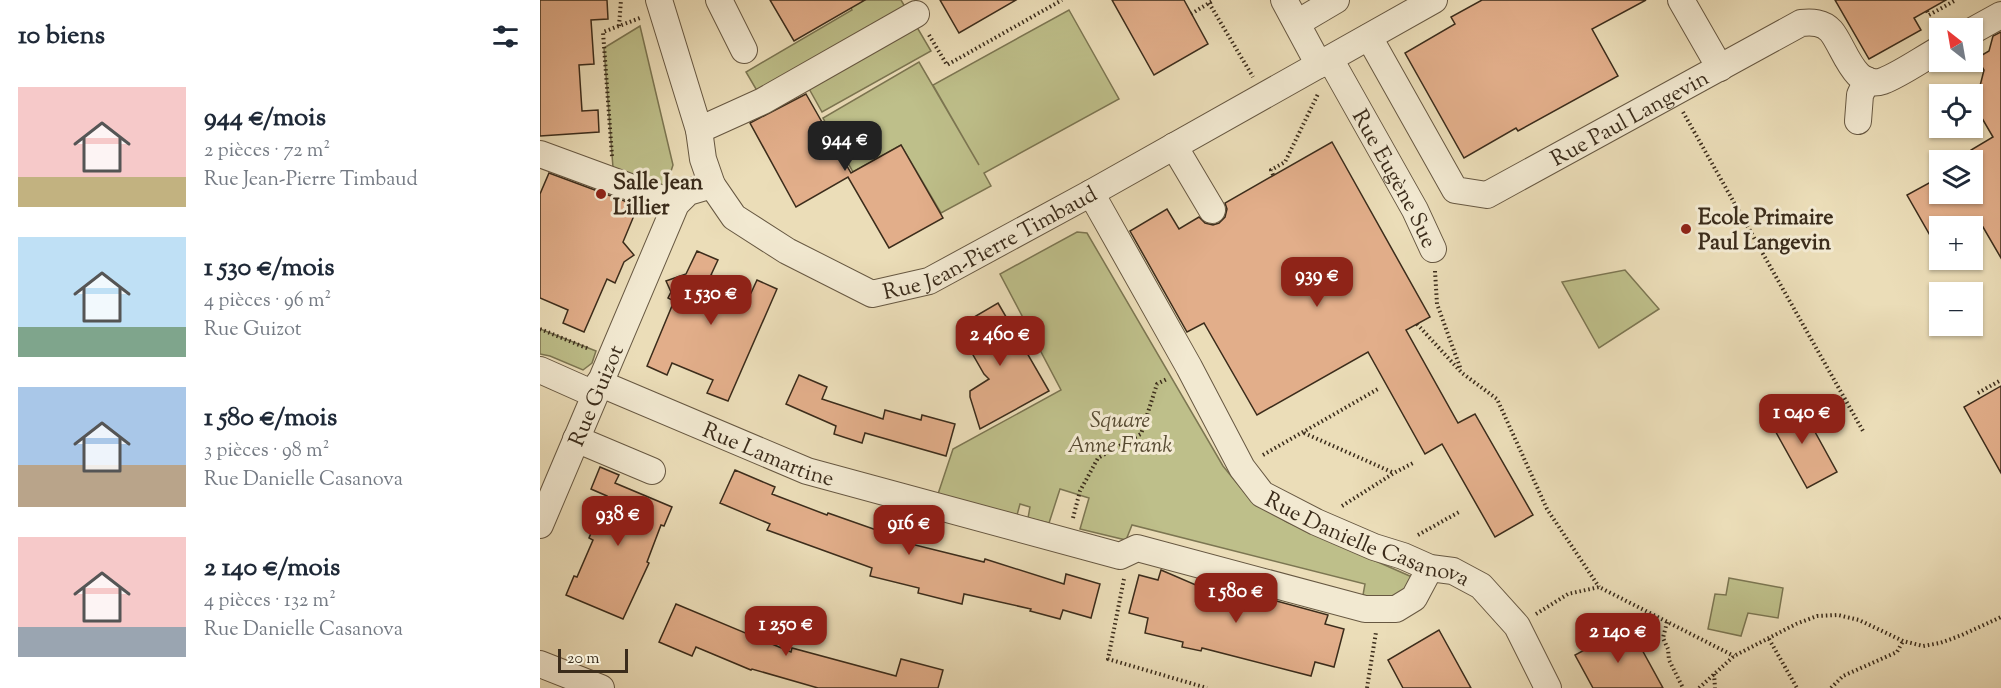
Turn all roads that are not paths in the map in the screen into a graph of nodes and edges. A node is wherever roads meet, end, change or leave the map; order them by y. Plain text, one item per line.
1 (719, 0) edge
2 (1284, 0) edge
3 (1336, 0) edge
4 (1434, 0) edge
5 (1681, 0) edge
6 (661, 5) edge
7 (916, 14) dead end
8 (2001, 15) edge
9 (1297, 23) junction
10 (1983, 25) edge
11 (1369, 37) junction
12 (744, 50) dead end
13 (1929, 55) edge
14 (1330, 68) junction
15 (1720, 68) junction
16 (1867, 80) junction
17 (1858, 121) dead end
18 (699, 130) junction
19 (1174, 146) junction
20 (540, 154) edge
21 (712, 185) junction
22 (1091, 193) junction
23 (676, 204) junction
24 (1212, 210) dead end
25 (1433, 249) road end
26 (540, 370) edge
27 (596, 388) junction
28 (576, 439) junction
29 (652, 471) dead end
30 (549, 478) edge
31 (540, 525) edge
32 (1430, 568) junction
33 (540, 664) edge
34 (601, 688) edge
35 (1548, 688) edge

1 - 12 street
2 - 9 street, Rue Eugène Sue
3 - 9 street
4 - 11 street, Rue Jean-Pierre Timbaud
5 - 15 street
6 - 18 street, Rue Jean-Pierre Timbaud
7 - 18 street
8 - 10 street
9 - 14 street, Rue Eugène Sue
11 - 14 street, Rue Jean-Pierre Timbaud
11 - 15 street, Rue Paul Langevin
13 - 16 street
14 - 19 street, Rue Jean-Pierre Timbaud
14 - 25 street, Rue Eugène Sue
15 - 16 street, Rue Paul Langevin
16 - 17 street
18 - 21 street, Rue Jean-Pierre Timbaud
19 - 22 street, Rue Jean-Pierre Timbaud
19 - 24 street
20 - 23 street
21 - 22 street, Rue Jean-Pierre Timbaud
21 - 23 street
22 - 32 street, Rue Danielle Casanova
23 - 27 street, Rue Guizot
26 - 27 street, Rue Lamartine
27 - 28 street, Rue Guizot
27 - 32 street, Rue Lamartine
28 - 29 street
28 - 30 street, Rue Guizot
30 - 31 street, Rue Guizot
32 - 35 street, Rue Danielle Casanova
33 - 34 street

